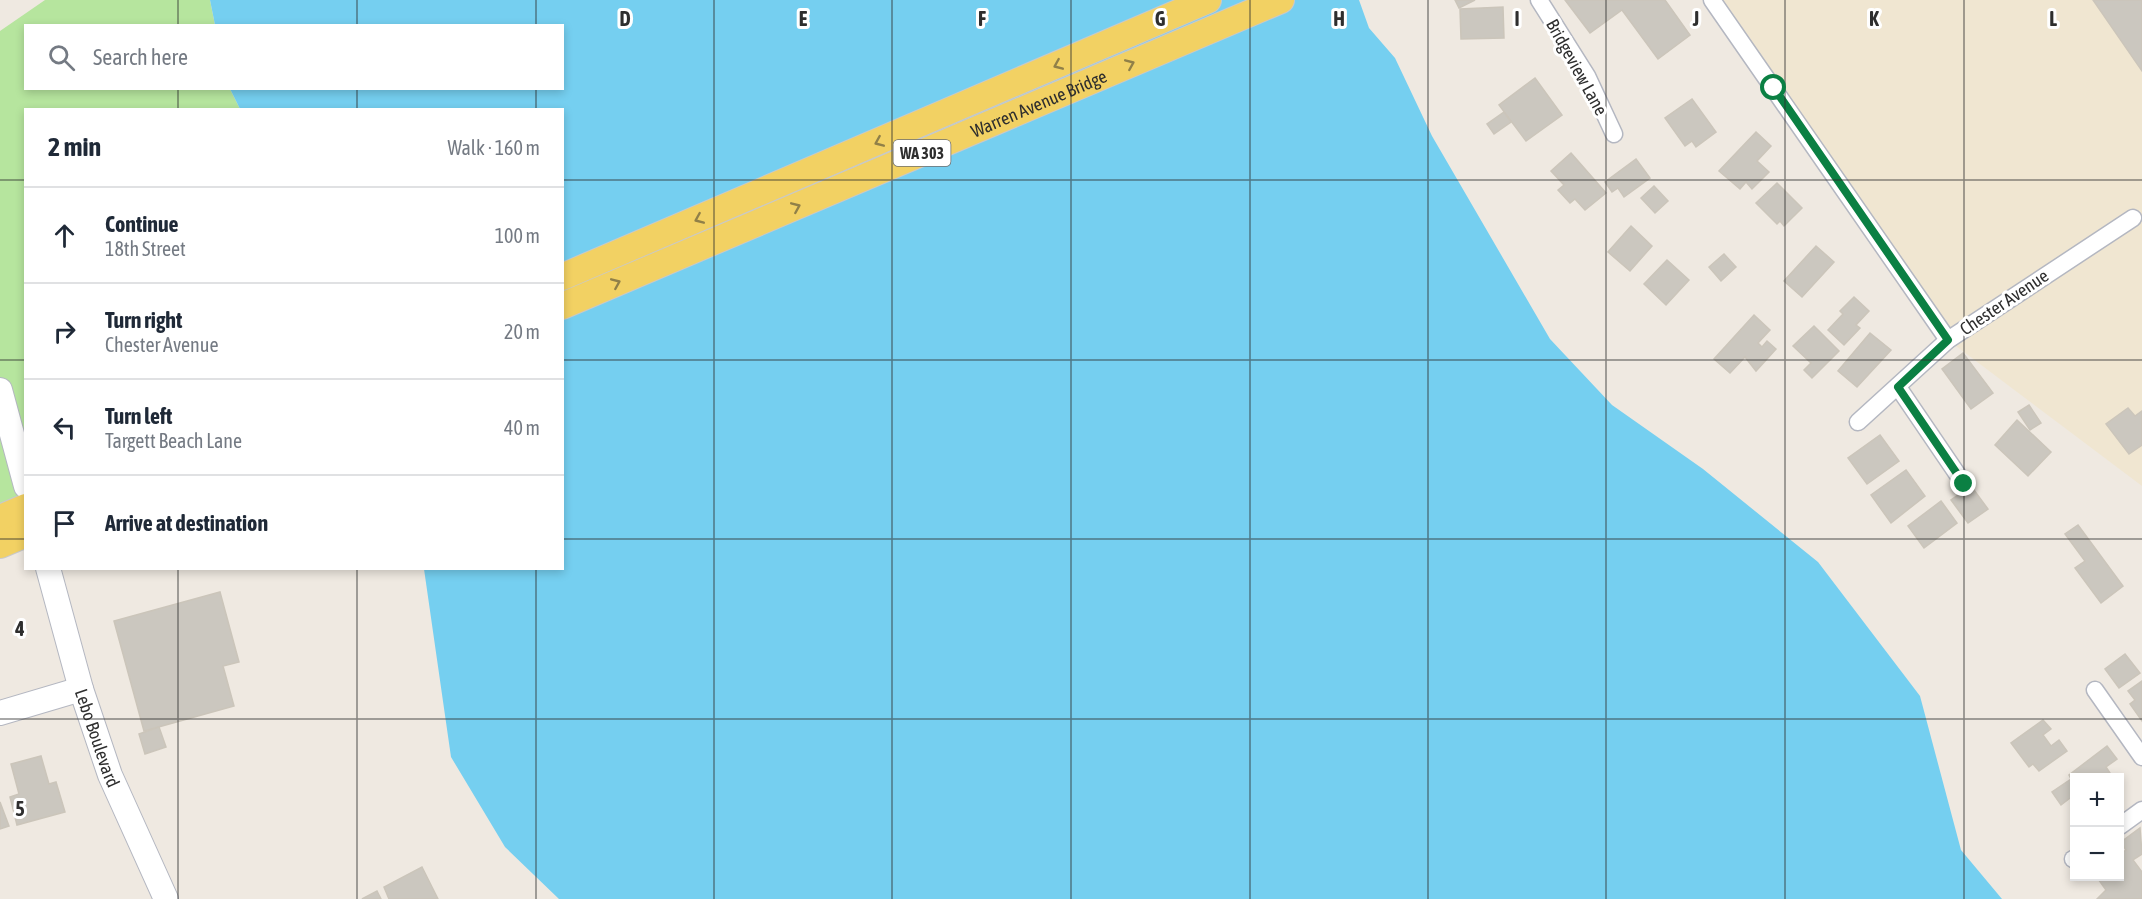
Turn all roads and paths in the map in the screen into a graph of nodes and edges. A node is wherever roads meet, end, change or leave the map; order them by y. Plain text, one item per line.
1 (1208, 0) edge
2 (1281, 0) edge
3 (1539, 0) edge
4 (1712, 0) edge
5 (1614, 134) dead end
6 (2133, 218) dead end
7 (564, 276) edge
8 (564, 305) edge
9 (1948, 340) junction
10 (1898, 387) junction
11 (0, 390) edge
12 (1858, 422) dead end
13 (24, 479) edge
14 (1964, 484) dead end
15 (24, 508) edge
16 (0, 518) edge
17 (24, 535) edge
18 (0, 545) edge
19 (49, 570) edge
20 (81, 689) junction
21 (2095, 690) dead end
22 (0, 713) edge
23 (2142, 758) edge
24 (2142, 810) edge
25 (2124, 823) edge
26 (166, 899) edge

1 -> 7 main road, Warren Avenue Bridge / WA 303
8 -> 2 main road, Warren Avenue Bridge / WA 303
3 - 5 street, Bridgeview Lane
4 - 9 street
6 - 9 street, Chester Avenue
9 - 10 street, Chester Avenue
10 - 12 street, Chester Avenue
10 - 14 street
11 - 13 main road
15 - 16 main road
17 - 18 main road
19 - 20 main road, Lebo Boulevard
20 - 22 main road
20 - 26 main road, Lebo Boulevard
21 - 23 street
24 - 25 street

